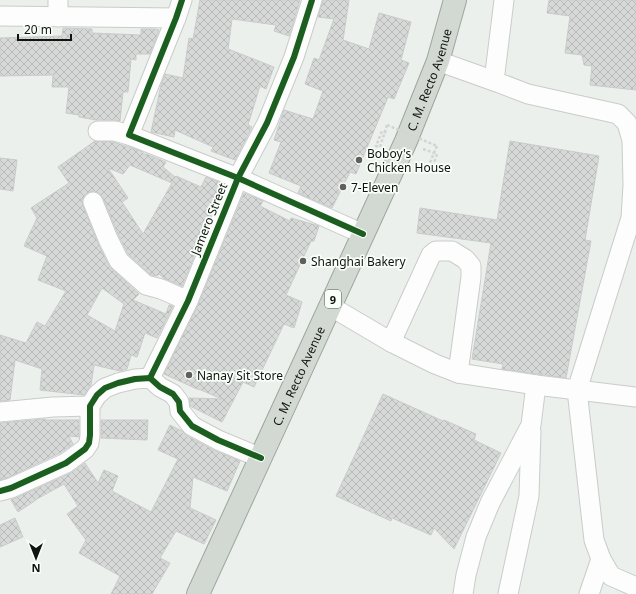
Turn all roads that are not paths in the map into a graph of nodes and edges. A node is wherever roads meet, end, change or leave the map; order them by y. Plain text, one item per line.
1 (182, 0) edge
2 (312, 0) edge
3 (456, 0) edge
4 (504, 0) edge
5 (58, 8) edge
6 (0, 16) edge
7 (176, 18) junction
8 (438, 61) junction
9 (494, 81) junction
10 (98, 131) dead end
11 (129, 135) junction
12 (238, 178) junction
13 (93, 202) dead end
14 (634, 219) edge
15 (363, 234) junction
16 (188, 301) junction
17 (330, 306) junction
18 (391, 342) junction
19 (458, 373) junction
20 (150, 378) junction
21 (536, 385) junction
22 (577, 390) junction
23 (636, 397) edge
24 (90, 406) junction
25 (0, 412) edge
26 (531, 425) junction
27 (261, 458) junction
28 (0, 491) edge
29 (601, 559) junction
30 (636, 587) edge
31 (198, 594) edge
32 (463, 594) edge
33 (508, 594) edge
34 (590, 594) edge

1 - 7 street
2 - 12 street, Jamero Street
3 - 8 highway, C. M. Recto Avenue / 9
4 - 9 street
5 - 6 street
5 - 7 street
7 - 11 street
8 - 9 street
8 - 15 highway, C. M. Recto Avenue / 9
9 - 14 street
10 - 11 street
11 - 12 street
12 - 15 street
12 - 16 street, Jamero Street
13 - 16 street
14 - 22 street
15 - 17 highway, C. M. Recto Avenue / 9
16 - 20 street, Jamero Street
17 - 18 street
17 - 27 highway, C. M. Recto Avenue / 9
18 - 19 street
18 - 19 street
19 - 21 street
20 - 24 street
20 - 27 street
21 - 22 street
21 - 26 street
22 - 23 street
22 - 29 street
24 - 25 street
24 - 28 street
26 - 32 street
26 - 33 street
27 - 31 highway, C. M. Recto Avenue / 9
29 - 30 street
29 - 34 street

